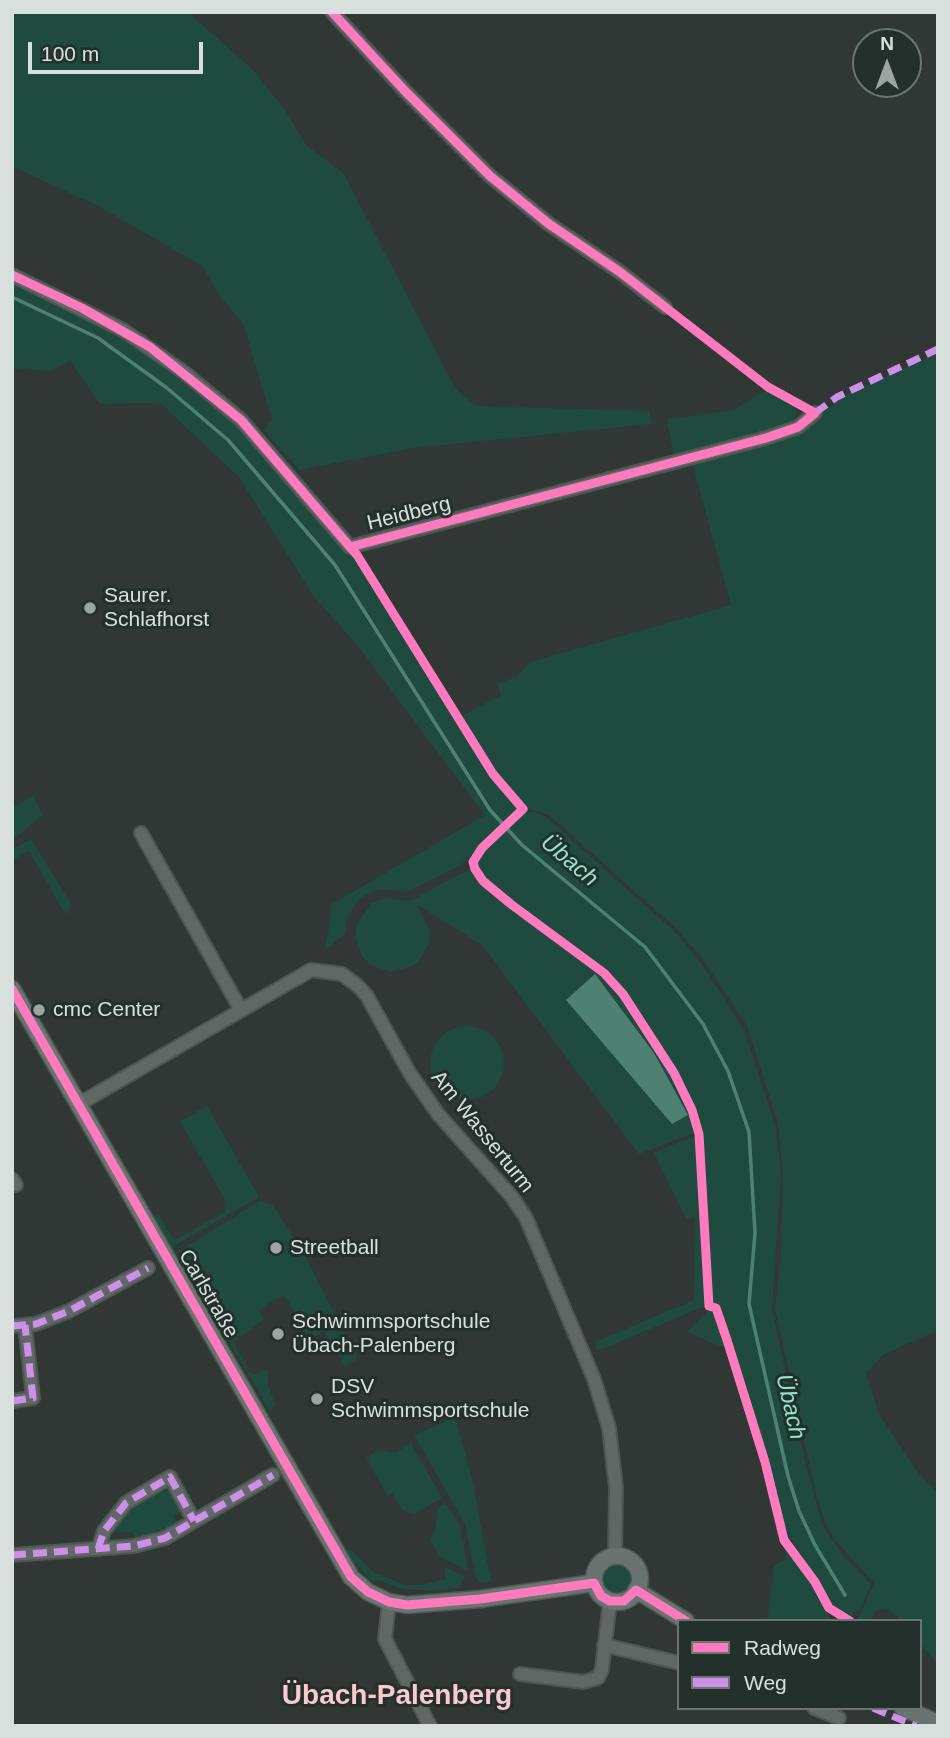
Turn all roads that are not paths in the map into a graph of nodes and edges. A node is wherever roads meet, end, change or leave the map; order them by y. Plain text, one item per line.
1 (332, 12) edge
2 (12, 275) edge
3 (665, 307) dead end
4 (815, 413) dead end
5 (141, 833) dead end
6 (12, 989) edge
7 (241, 1010) junction
8 (77, 1104) junction
9 (148, 1268) dead end
10 (18, 1325) edge
11 (12, 1401) edge
12 (273, 1475) dead end
13 (194, 1521) junction
14 (98, 1549) junction
15 (12, 1555) edge
16 (615, 1557) junction
17 (594, 1583) junction
18 (636, 1590) junction
19 (610, 1601) junction
20 (389, 1602) junction
21 (683, 1619) edge
22 (604, 1645) junction
23 (677, 1663) edge
24 (520, 1674) dead end
25 (820, 1710) edge
26 (907, 1710) edge
27 (839, 1717) edge
28 (938, 1723) edge
29 (430, 1726) edge

1 - 3 street
2 - 4 street, Heidberg
5 - 7 street
6 - 8 main road, Carlstraße
7 - 8 street, Am Wasserturm
7 - 16 street, Am Wasserturm
8 - 20 main road, Carlstraße
9 - 10 street
10 - 11 street
12 - 13 street
13 - 14 street
13 - 14 street
14 - 15 street
16 - 17 main road
16 - 18 main road
17 - 19 main road
17 - 20 main road
18 - 19 main road
18 - 21 main road
19 - 22 street
20 - 29 street
22 - 23 street
22 - 24 street
25 - 27 street
26 - 28 main road

